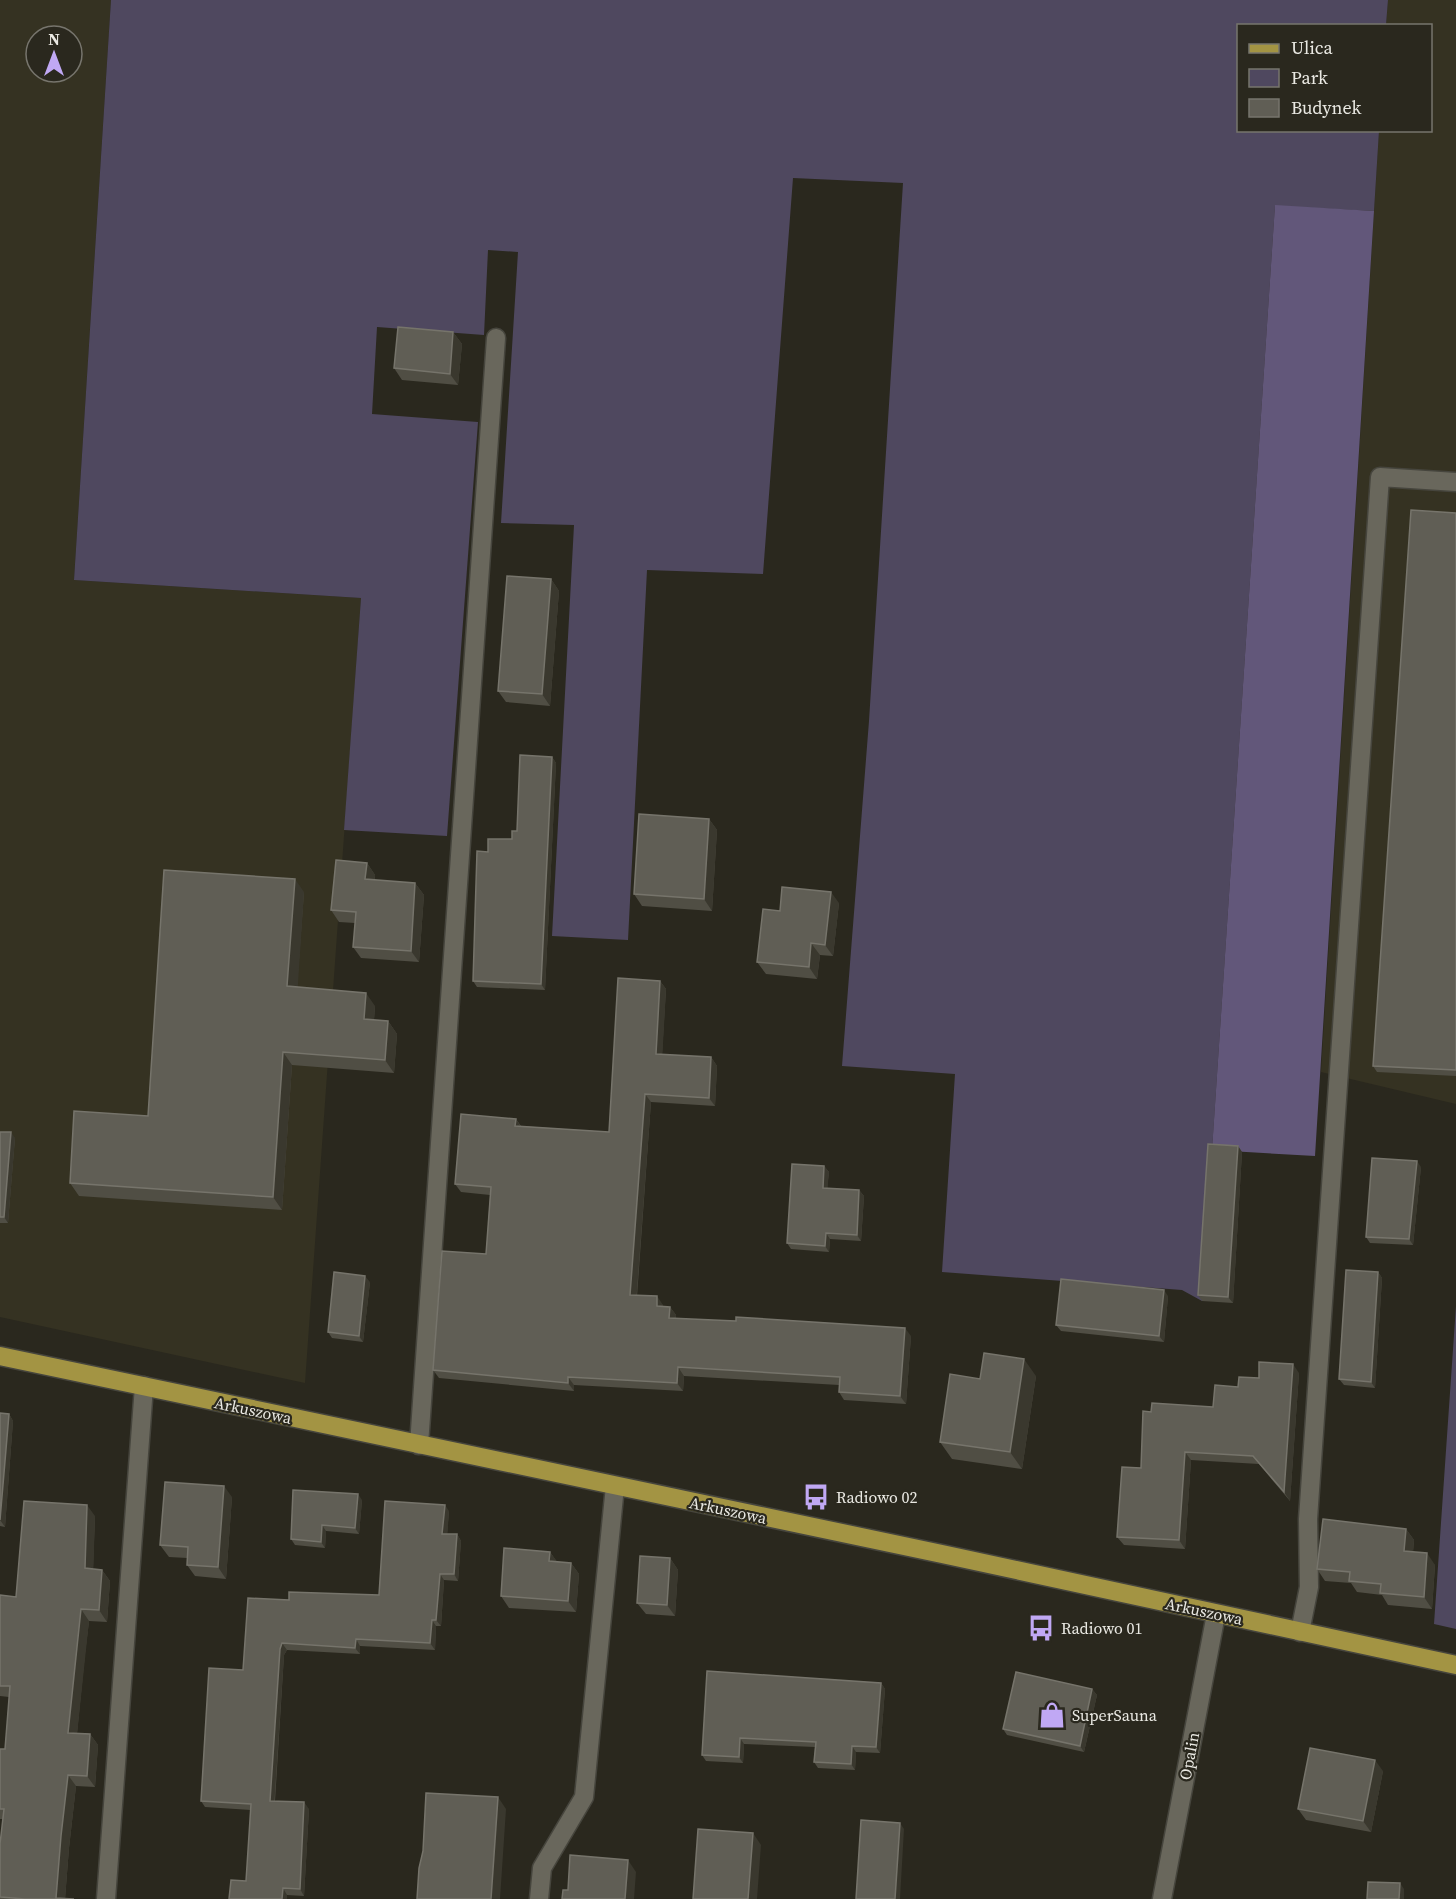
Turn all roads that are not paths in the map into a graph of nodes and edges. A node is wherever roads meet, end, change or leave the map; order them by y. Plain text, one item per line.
1 (496, 338) dead end
2 (1456, 482) edge
3 (0, 1356) edge
4 (144, 1386) junction
5 (419, 1445) junction
6 (615, 1486) junction
7 (1216, 1614) junction
8 (1299, 1632) junction
9 (1456, 1665) edge
10 (106, 1899) edge
11 (540, 1899) edge
12 (1162, 1899) edge

1 - 5 street
2 - 8 street
3 - 4 main road, Arkuszowa
4 - 5 main road, Arkuszowa
4 - 10 street
5 - 6 main road, Arkuszowa
6 - 7 main road, Arkuszowa
6 - 11 street
7 - 8 main road, Arkuszowa
7 - 12 street, Opalin
8 - 9 main road, Arkuszowa

